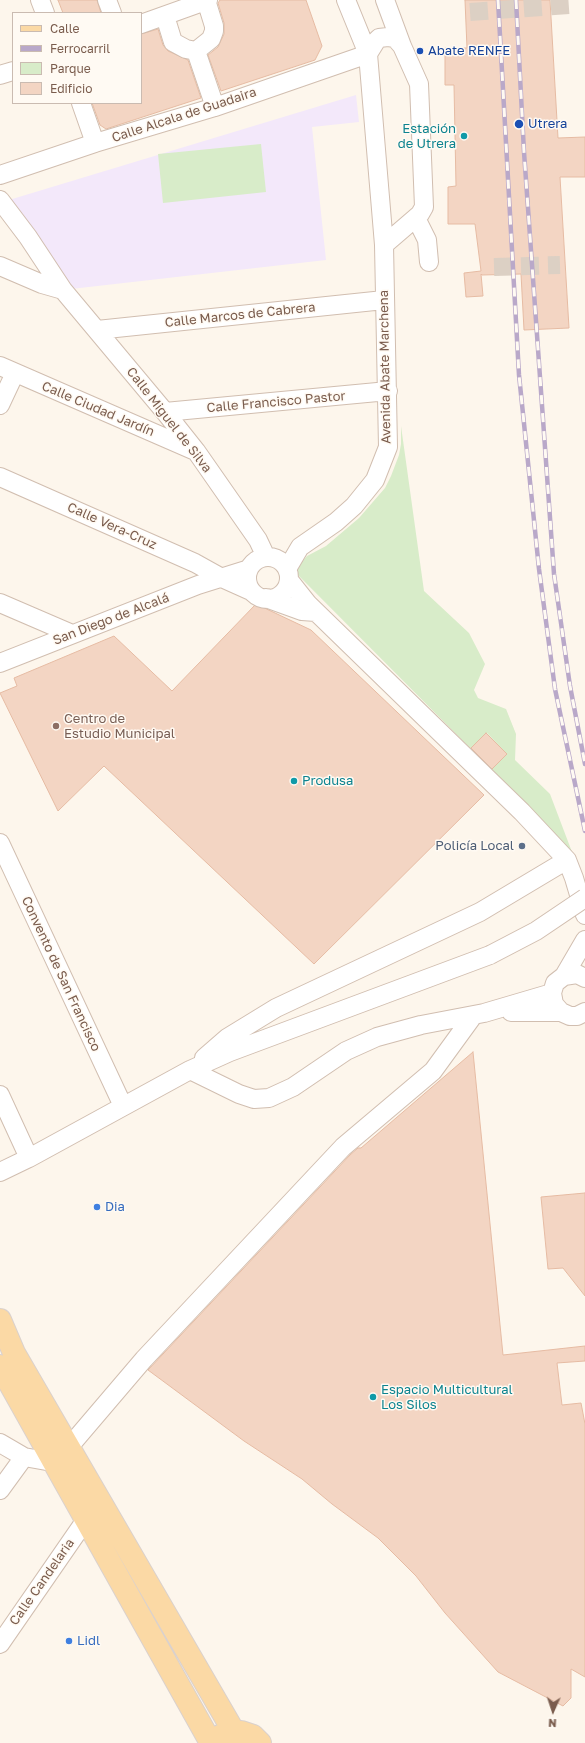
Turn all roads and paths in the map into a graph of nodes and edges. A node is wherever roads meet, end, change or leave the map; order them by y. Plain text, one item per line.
1 (40, 0) edge
2 (107, 0) edge
3 (207, 0) edge
4 (346, 0) edge
5 (385, 0) edge
6 (45, 12) edge
7 (112, 12) edge
8 (165, 16) junction
9 (142, 24) edge
10 (404, 49) junction
11 (196, 51) junction
12 (368, 54) junction
13 (12, 71) edge
14 (0, 75) edge
15 (81, 104) edge
16 (215, 107) junction
17 (95, 143) junction
18 (0, 175) edge
19 (0, 200) edge
20 (382, 206) junction
21 (412, 221) junction
22 (384, 246) junction
23 (429, 262) dead end
24 (0, 266) edge
25 (63, 290) junction
26 (384, 300) junction
27 (97, 330) junction
28 (7, 370) edge
29 (388, 391) junction
30 (0, 405) edge
31 (165, 412) junction
32 (196, 451) junction
33 (0, 477) edge
34 (279, 566) junction
35 (249, 569) junction
36 (222, 578) junction
37 (259, 594) junction
38 (0, 603) edge
39 (316, 612) junction
40 (72, 634) junction
41 (0, 663) edge
42 (0, 843) edge
43 (567, 860) junction
44 (585, 898) edge
45 (585, 914) edge
46 (585, 940) edge
47 (564, 976) junction
48 (585, 978) edge
49 (552, 993) junction
50 (572, 1013) edge
51 (478, 1015) junction
52 (585, 1028) edge
53 (190, 1070) junction
54 (0, 1095) edge
55 (123, 1106) junction
56 (29, 1158) junction
57 (0, 1172) edge
58 (0, 1320) edge
59 (0, 1366) edge
60 (0, 1443) edge
61 (69, 1447) junction
62 (24, 1458) junction
63 (52, 1462) junction
64 (0, 1490) edge
65 (85, 1520) junction
66 (0, 1644) edge
67 (234, 1732) junction
68 (211, 1743) edge
69 (260, 1743) edge

1 - 6 street
2 - 7 street
3 - 8 street
3 - 11 street
4 - 12 street, Avenida Abate Marchena
5 - 10 street
8 - 9 street
8 - 11 street
10 - 12 street
10 - 21 street
11 - 16 street
12 - 16 street, Calle Alcala de Guadaira
12 - 20 street, Avenida Abate Marchena
13 - 14 street
15 - 17 street
16 - 17 street, Calle Alcala de Guadaira
17 - 18 street, Calle Alcala de Guadaira
19 - 25 street, Calle Miguel de Silva
20 - 21 street
20 - 22 street, Avenida Abate Marchena
21 - 22 street
21 - 23 street
22 - 26 street, Avenida Abate Marchena
24 - 25 street
25 - 27 street, Calle Miguel de Silva
26 - 27 street, Calle Marcos de Cabrera
26 - 29 street, Avenida Abate Marchena
27 - 31 street, Calle Miguel de Silva
28 - 30 street
28 - 32 street, Calle Ciudad Jardín
29 - 31 street, Calle Francisco Pastor
29 - 34 street, Avenida Abate Marchena
31 - 32 street, Calle Miguel de Silva
32 - 34 street, Calle Miguel de Silva
33 - 36 street, Calle Vera-Cruz
34 - 35 street
34 - 37 street
34 - 39 street, Calle Miguel de Silva
35 - 36 street, San Diego de Alcalá
35 - 37 street
36 - 37 street
36 - 40 street, San Diego de Alcalá
37 - 39 street
38 - 40 street
39 - 43 street, Calle Miguel de Silva
40 - 41 street, San Diego de Alcalá
42 - 55 street, Convento de San Francisco
43 - 45 street
43 - 53 street
44 - 53 street, bridge
46 - 47 street
47 - 48 street
47 - 49 street
49 - 50 street
49 - 51 street
50 - 51 street
50 - 52 street
51 - 53 street
51 - 61 street
53 - 55 street
54 - 56 street
55 - 56 street
56 - 57 street
58 - 61 main road
59 - 63 main road
60 - 62 street
61 - 67 main road
62 - 63 street
62 - 64 street
63 - 65 main road
65 - 66 street, Calle Candelaria
65 - 68 main road
67 - 68 main road
67 - 69 main road

